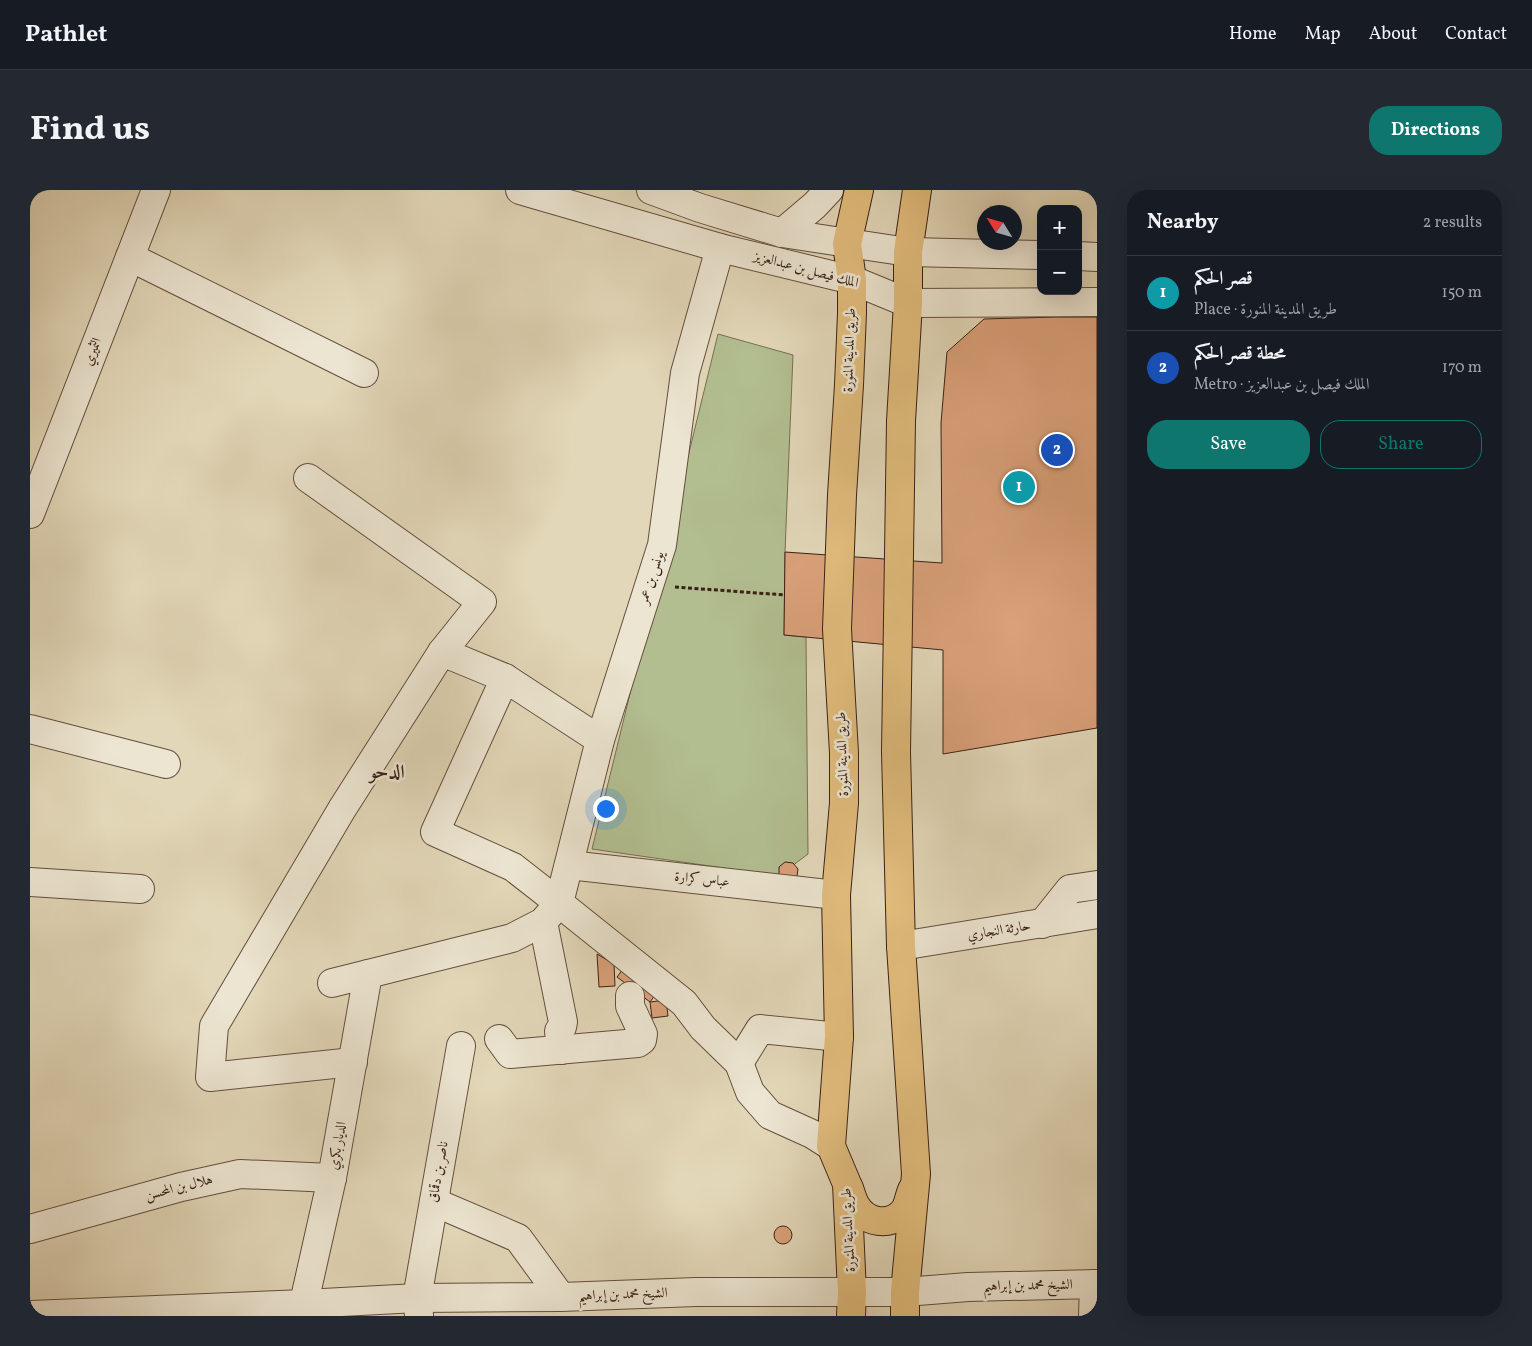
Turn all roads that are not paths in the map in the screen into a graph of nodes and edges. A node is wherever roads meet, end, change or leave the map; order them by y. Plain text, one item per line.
1 (156, 190) edge
2 (520, 190) edge
3 (651, 190) edge
4 (829, 190) edge
5 (859, 190) edge
6 (917, 190) edge
7 (782, 233) junction
8 (848, 244) junction
9 (720, 248) junction
10 (908, 252) junction
11 (1037, 255) edge
12 (1082, 256) edge
13 (130, 257) junction
14 (1097, 257) edge
15 (852, 280) junction
16 (1097, 302) edge
17 (908, 303) junction
18 (364, 373) dead end
19 (308, 478) dead end
20 (30, 514) edge
21 (442, 652) junction
22 (505, 678) junction
23 (30, 729) edge
24 (600, 740) junction
25 (166, 764) dead end
26 (569, 865) junction
27 (30, 882) edge
28 (1097, 884) edge
29 (140, 890) dead end
30 (836, 895) junction
31 (551, 912) junction
32 (1097, 914) edge
33 (1042, 924) junction
34 (900, 946) junction
35 (368, 974) junction
36 (332, 983) dead end
37 (630, 996) dead end
38 (839, 1037) junction
39 (499, 1039) dead end
40 (461, 1046) dead end
41 (561, 1050) junction
42 (353, 1062) junction
43 (739, 1064) junction
44 (831, 1146) junction
45 (916, 1174) junction
46 (332, 1178) junction
47 (847, 1184) junction
48 (434, 1202) junction
49 (30, 1230) edge
50 (1096, 1284) edge
51 (561, 1298) junction
52 (693, 1304) edge
53 (851, 1304) edge
54 (905, 1304) edge
55 (418, 1307) edge
56 (303, 1310) edge
57 (129, 1314) edge
58 (30, 1315) edge
59 (1093, 1316) edge

1 - 13 street, الثميري
2 - 9 street, الملك فيصل بن عبدالعزيز
3 - 7 street
4 - 7 street
5 - 8 main road, طريق المدينة المنورة
6 - 10 main road
7 - 8 street
8 - 10 street
8 - 15 main road, طريق المدينة المنورة
9 - 15 street, الملك فيصل بن عبدالعزيز
9 - 24 street, يونس بن عمر
10 - 11 street
10 - 17 main road
12 - 14 street
13 - 18 street
13 - 20 street, الثميري
15 - 17 street, الملك فيصل بن عبدالعزيز
15 - 30 main road, طريق المدينة المنورة
16 - 17 street, الملك فيصل بن عبدالعزيز
17 - 34 main road
19 - 21 street
21 - 22 street
21 - 42 street
22 - 24 street
22 - 31 street
23 - 25 street
24 - 26 street, يونس بن عمر
26 - 30 street, عباس كرارة
26 - 31 street, يونس بن عمر
27 - 29 street
28 - 33 street
30 - 38 main road, طريق المدينة المنورة
31 - 35 street
31 - 41 street
31 - 43 street
32 - 33 street, حارثة النجاري
33 - 34 street, حارثة النجاري
34 - 45 main road
35 - 36 street
35 - 42 street, الديار بكري
37 - 41 street
38 - 43 street
38 - 44 main road, طريق المدينة المنورة
39 - 41 street
40 - 48 street, ناصر بن دقماق
42 - 46 street, الديار بكري
43 - 44 street
44 - 47 main road, طريق المدينة المنورة
45 - 47 main road
45 - 54 main road
46 - 49 street, هلال بن المحسن
46 - 56 street, الديار بكري
47 - 53 main road, طريق المدينة المنورة
48 - 51 street
48 - 55 street, ناصر بن دقماق
50 - 54 street, الشيخ محمد بن إبراهيم
50 - 59 street
51 - 52 street, الشيخ محمد بن إبراهيم
51 - 55 street, الشيخ محمد بن إبراهيم
52 - 53 street, الشيخ محمد بن إبراهيم
53 - 54 street, الشيخ محمد بن إبراهيم
55 - 56 street, الشيخ محمد بن إبراهيم
56 - 57 street, الشيخ محمد بن إبراهيم
57 - 58 street, الشيخ محمد بن إبراهيم

